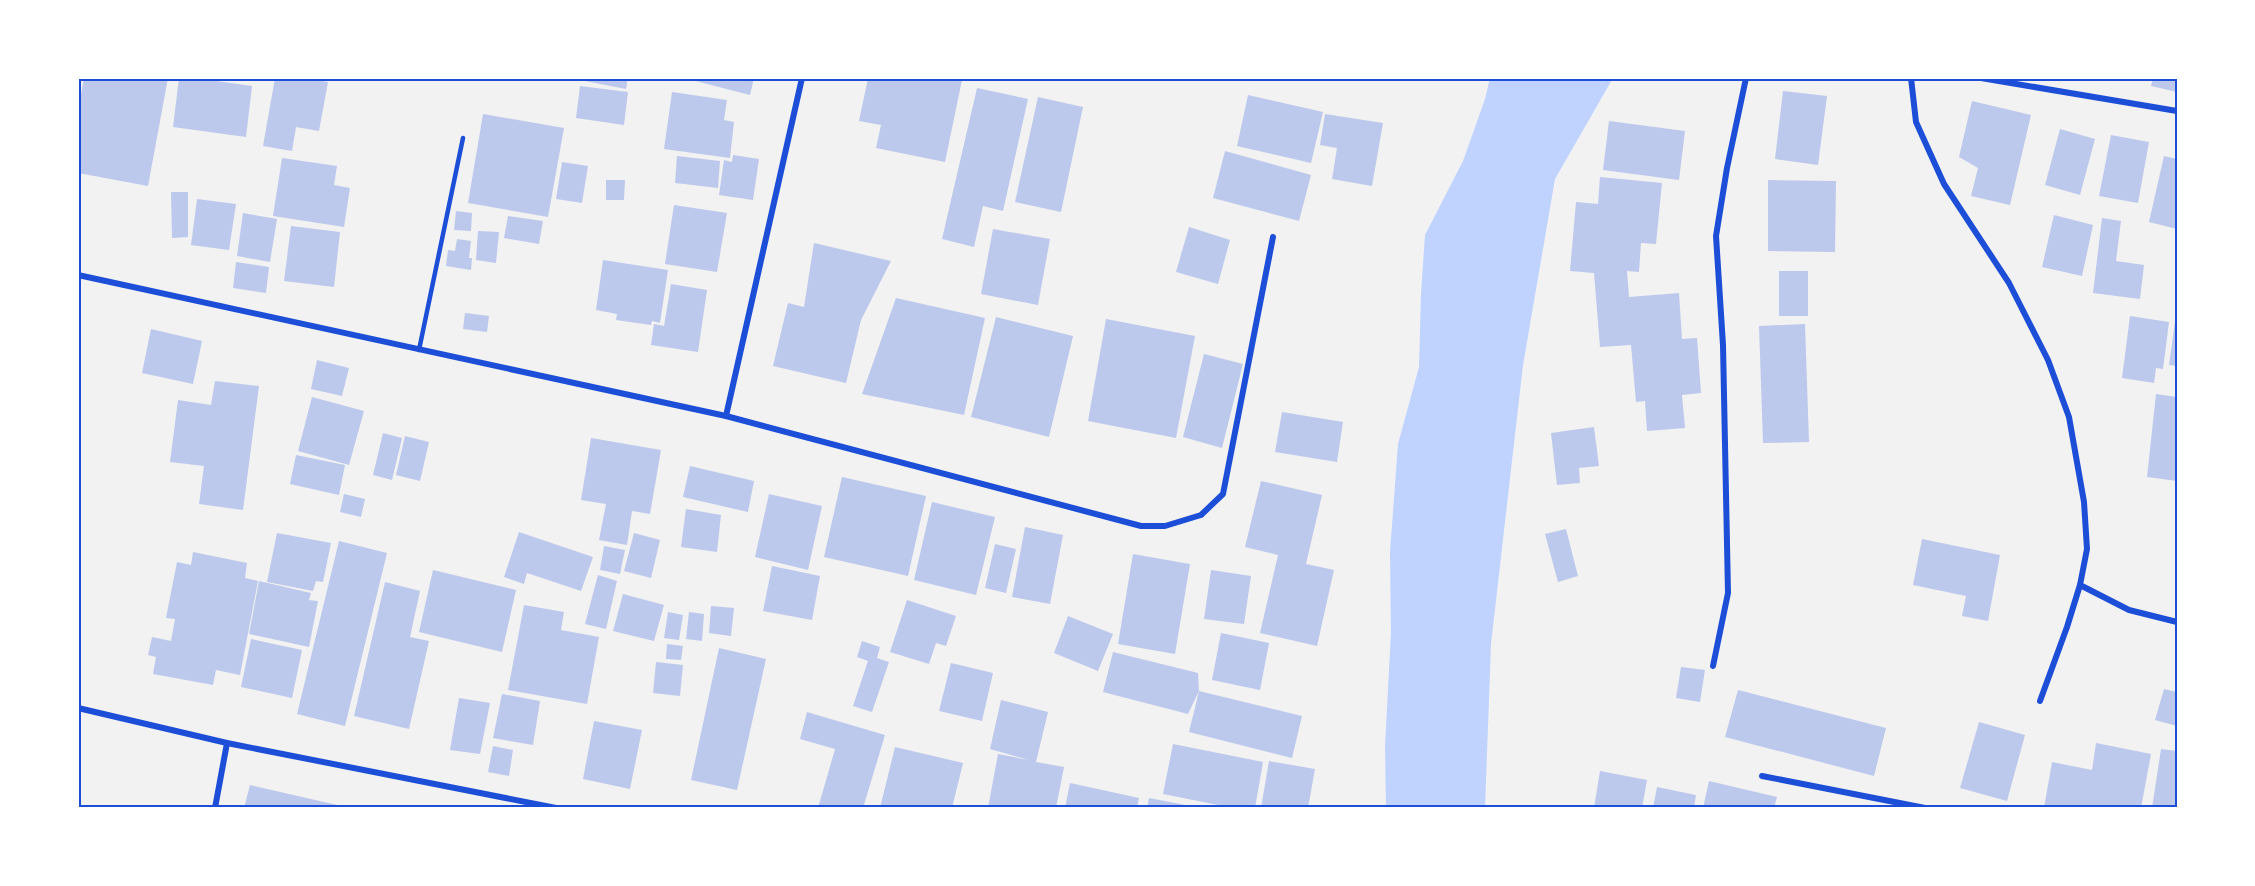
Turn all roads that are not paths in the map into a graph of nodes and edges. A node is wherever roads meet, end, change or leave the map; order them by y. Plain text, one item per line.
1 (802, 78) edge
2 (1746, 78) edge
3 (1911, 78) edge
4 (1981, 78) edge
5 (2177, 111) edge
6 (463, 138) dead end
7 (1274, 237) dead end
8 (78, 275) edge
9 (419, 350) junction
10 (726, 416) junction
11 (2080, 585) junction
12 (2177, 622) edge
13 (1713, 666) dead end
14 (2040, 701) dead end
15 (78, 708) edge
16 (227, 743) junction
17 (1762, 776) dead end
18 (535, 806) edge
19 (215, 808) edge
20 (556, 808) edge
21 (1925, 808) edge

1 - 10 street
2 - 13 street
3 - 11 street
4 - 5 street
6 - 9 lane
7 - 10 street
8 - 9 street
9 - 10 street
11 - 12 street
11 - 14 street
15 - 16 street
16 - 18 street
16 - 19 street
17 - 21 street
18 - 20 street

